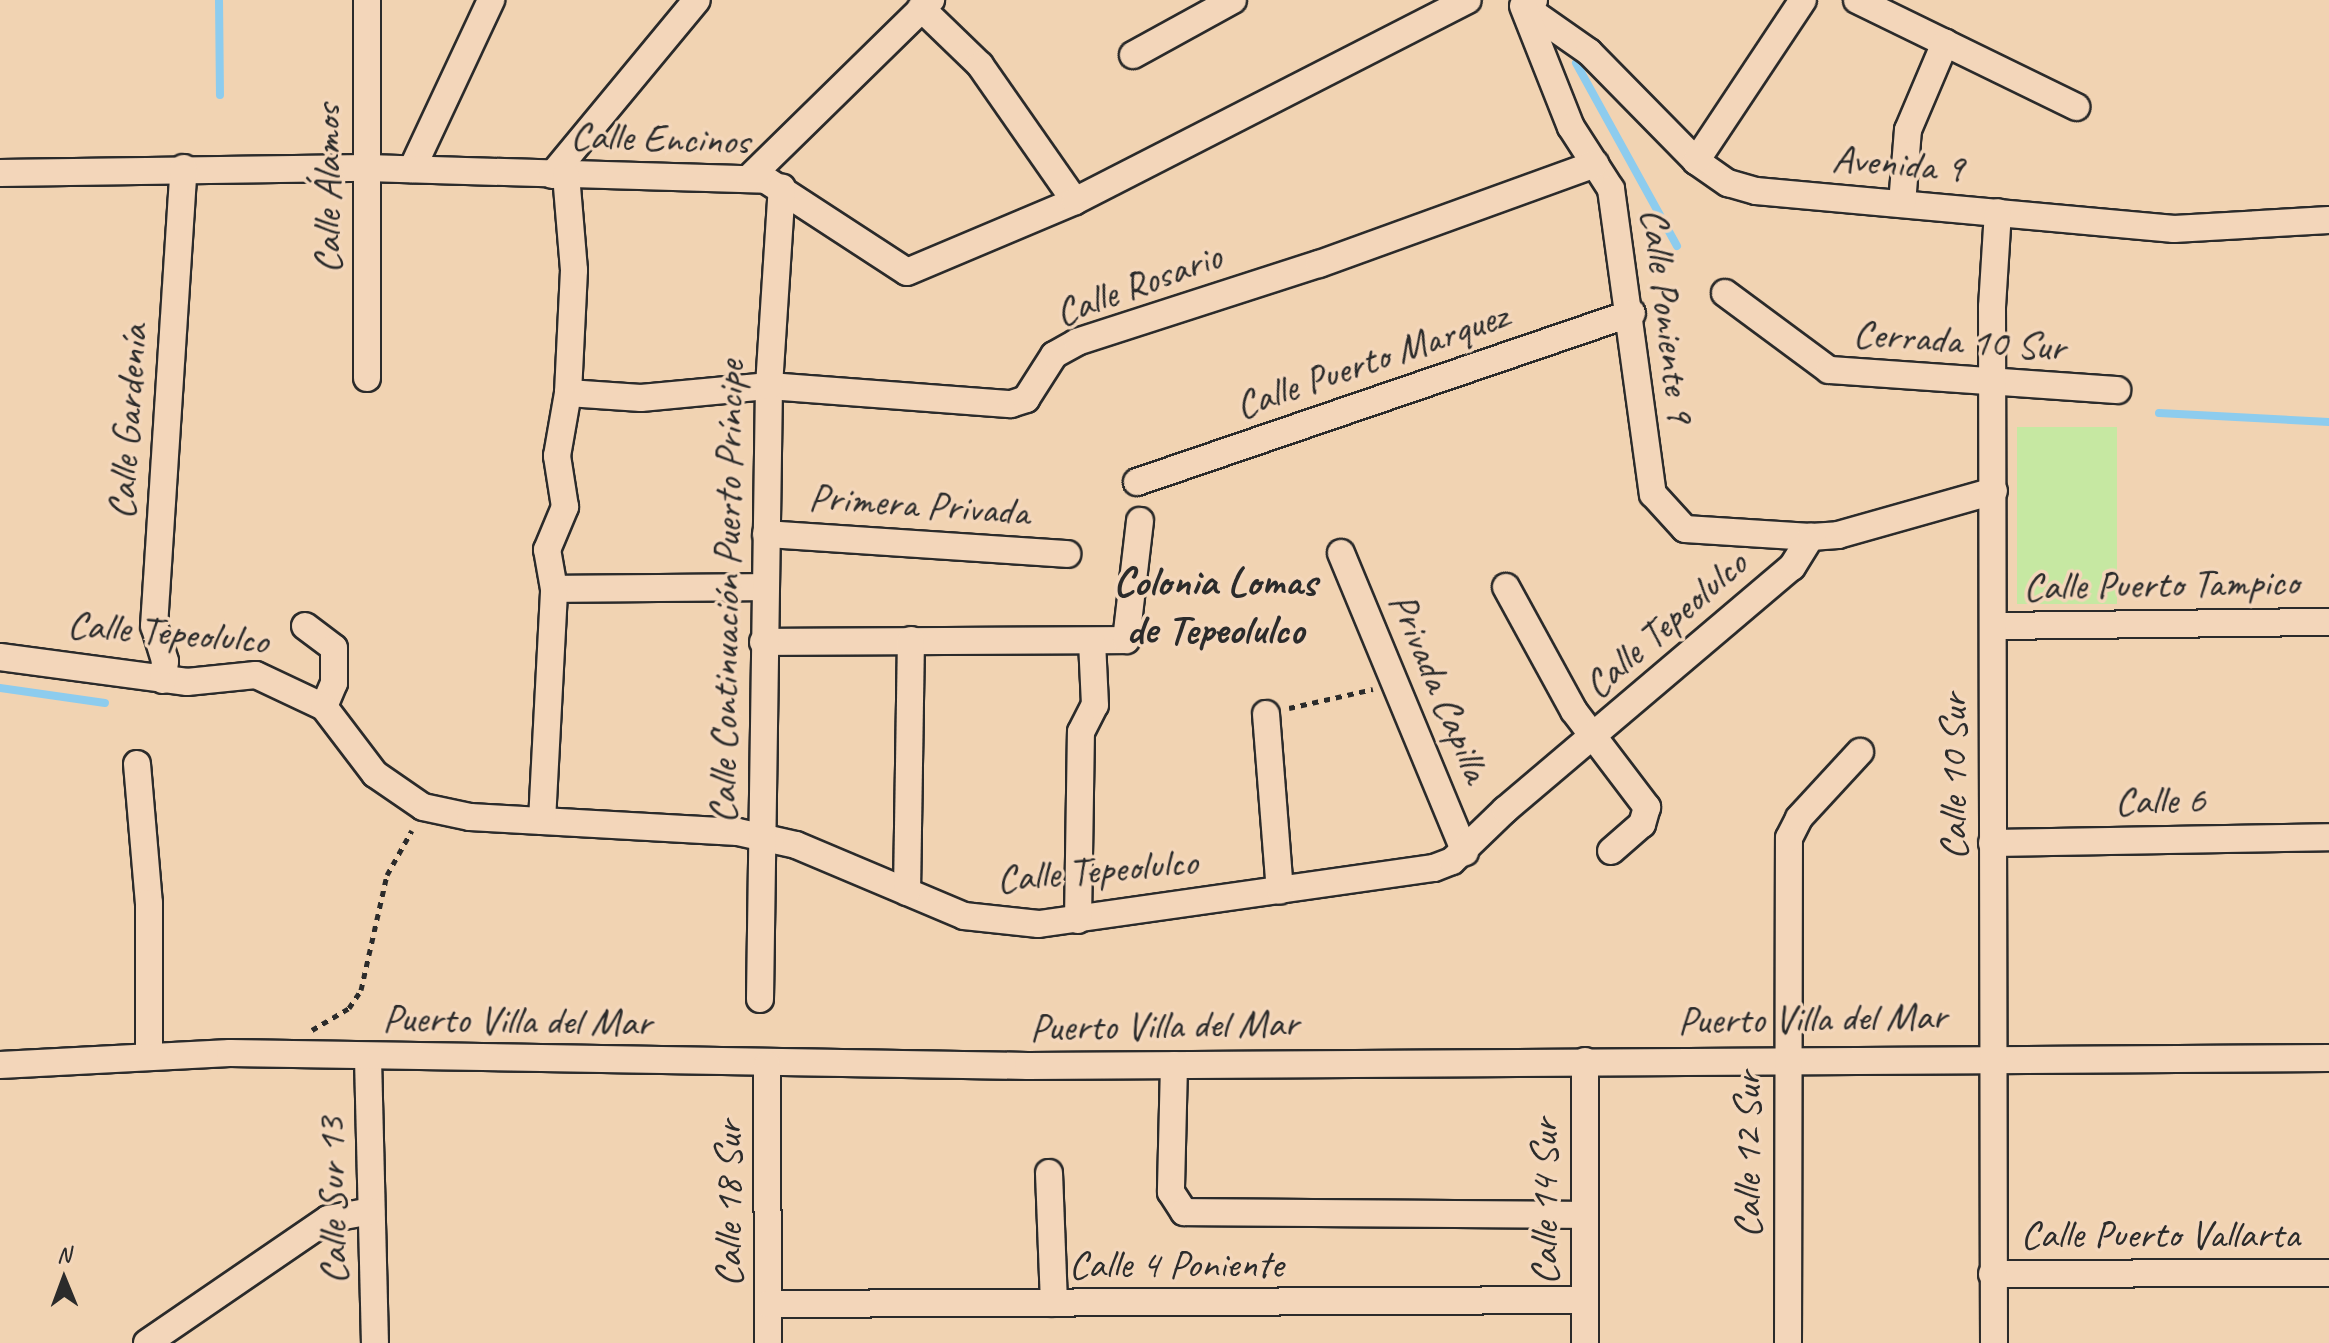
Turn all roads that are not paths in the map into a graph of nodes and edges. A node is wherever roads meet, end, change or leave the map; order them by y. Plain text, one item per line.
1 (367, 0) edge
2 (491, 0) edge
3 (697, 0) edge
4 (1233, 0) edge
5 (1467, 0) edge
6 (1803, 0) edge
7 (1857, 0) edge
8 (1524, 3) edge
9 (926, 4) edge
10 (1945, 43) junction
11 (1133, 55) dead end
12 (2076, 107) dead end
13 (1696, 161) junction
14 (1595, 164) junction
15 (184, 168) junction
16 (367, 168) junction
17 (412, 169) junction
18 (0, 173) edge
19 (559, 175) junction
20 (749, 178) junction
21 (782, 187) junction
22 (1075, 201) junction
23 (1902, 204) junction
24 (1998, 212) junction
25 (2329, 220) edge
26 (1725, 293) dead end
27 (1632, 313) junction
28 (367, 378) dead end
29 (1993, 385) junction
30 (769, 386) junction
31 (2117, 390) dead end
32 (568, 393) junction
33 (1137, 482) dead end
34 (1994, 491) junction
35 (1140, 521) dead end
36 (766, 534) junction
37 (1811, 537) junction
38 (1341, 553) dead end
39 (1067, 554) dead end
40 (763, 587) junction
41 (1506, 587) dead end
42 (554, 589) junction
43 (2329, 622) edge
44 (305, 626) dead end
45 (1994, 626) junction
46 (911, 640) junction
47 (763, 642) junction
48 (1092, 642) junction
49 (0, 657) edge
50 (163, 680) junction
51 (324, 707) junction
52 (1266, 714) road end
53 (1593, 739) junction
54 (1860, 752) dead end
55 (137, 764) dead end
56 (542, 821) junction
57 (760, 837) junction
58 (2329, 837) edge
59 (1992, 843) junction
60 (1611, 851) dead end
61 (1465, 852) junction
62 (1280, 890) junction
63 (907, 892) junction
64 (1078, 920) junction
65 (760, 999) dead end
66 (149, 1055) junction
67 (1991, 1057) junction
68 (368, 1058) junction
69 (1787, 1058) junction
70 (2329, 1058) edge
71 (1585, 1061) junction
72 (0, 1065) edge
73 (767, 1065) junction
74 (1174, 1065) junction
75 (1049, 1173) dead end
76 (371, 1211) junction
77 (1584, 1215) junction
78 (2329, 1273) edge
79 (1992, 1274) junction
80 (1584, 1300) junction
81 (1054, 1303) junction
82 (768, 1304) junction
83 (147, 1343) edge
84 (375, 1343) edge
85 (768, 1343) edge
86 (1585, 1343) edge
87 (1788, 1343) edge
88 (1994, 1343) edge

1 - 16 street, Calle Álamos
2 - 17 street
3 - 19 street
4 - 11 street
5 - 22 street, Calle Encinos
6 - 13 street
7 - 10 street
8 - 13 street, Avenida 9
8 - 14 street, Calle Poniente 9
9 - 20 street
9 - 22 street
10 - 12 street
10 - 23 street
13 - 23 street, Avenida 9
14 - 27 street, Calle Poniente 9
14 - 30 street, Calle Rosario
15 - 16 street, Calle Encinos
15 - 18 street, Calle Encinos
15 - 50 street, Calle Gardenía
16 - 17 street, Calle Encinos
16 - 28 street, Calle Álamos
17 - 19 street, Calle Encinos
19 - 20 street, Calle Encinos
19 - 32 street
20 - 21 street, Calle Encinos
21 - 22 street, Calle Encinos
21 - 30 street, Calle Continuación Puerto Príncipe
23 - 24 street, Avenida 9
24 - 25 street, Avenida 9
24 - 29 street, Calle 10 Sur
26 - 29 street, Cerrada 10 Sur
27 - 33 street, Calle Puerto Marquez
27 - 37 street, Calle Poniente 9
29 - 31 street, Cerrada 10 Sur
29 - 34 street, Calle 10 Sur
30 - 32 street, Calle Rosario
30 - 36 street, Calle Continuación Puerto Príncipe
32 - 42 street
34 - 37 street
34 - 45 street, Calle 10 Sur
35 - 48 street
36 - 39 street, Primera Privada
36 - 40 street, Calle Continuación Puerto Príncipe
37 - 53 street, Calle Tepeolulco
38 - 61 street, Privada Capilla
40 - 42 street
40 - 47 street, Calle Continuación Puerto Príncipe
41 - 53 street
42 - 56 street
43 - 45 street, Calle Puerto Tampico
44 - 51 street
45 - 59 street, Calle 10 Sur
46 - 47 street
46 - 48 street
46 - 63 street
47 - 57 street, Calle Continuación Puerto Príncipe
48 - 64 street
49 - 50 street, Calle Tepeolulco
50 - 51 street, Calle Tepeolulco
51 - 56 street, Calle Tepeolulco
52 - 62 street
53 - 60 street
53 - 61 street, Calle Tepeolulco
54 - 69 street, Calle 12 Sur
55 - 66 street
56 - 57 street, Calle Tepeolulco
57 - 63 street, Calle Tepeolulco
57 - 65 street, Calle Continuación Puerto Príncipe
58 - 59 street, Calle 6
59 - 67 street, Calle 10 Sur
61 - 62 street, Calle Tepeolulco
62 - 64 street, Calle Tepeolulco
63 - 64 street, Calle Tepeolulco
66 - 68 street, Puerto Villa del Mar
66 - 72 street, Puerto Villa del Mar
67 - 69 street, Puerto Villa del Mar
67 - 70 street, Puerto Villa del Mar
67 - 79 street, Calle 10 Sur
68 - 73 street, Puerto Villa del Mar
68 - 76 street, Calle Sur 13
69 - 71 street, Puerto Villa del Mar
69 - 87 street, Calle 12 Sur
71 - 74 street, Puerto Villa del Mar
71 - 77 street, Calle 14 Sur
73 - 74 street, Puerto Villa del Mar
73 - 82 street, Calle 18 Sur
74 - 77 street, Calle 4 Poniente
75 - 81 street
76 - 83 street
76 - 84 street, Calle Sur 13
77 - 80 street, Calle 14 Sur
78 - 79 street, Calle Puerto Vallarta
79 - 88 street, Calle 10 Sur
80 - 81 street, Calle 4 Poniente
80 - 86 street, Calle 14 Sur
81 - 82 street, Calle 4 Poniente
82 - 85 street, Calle 18 Sur

